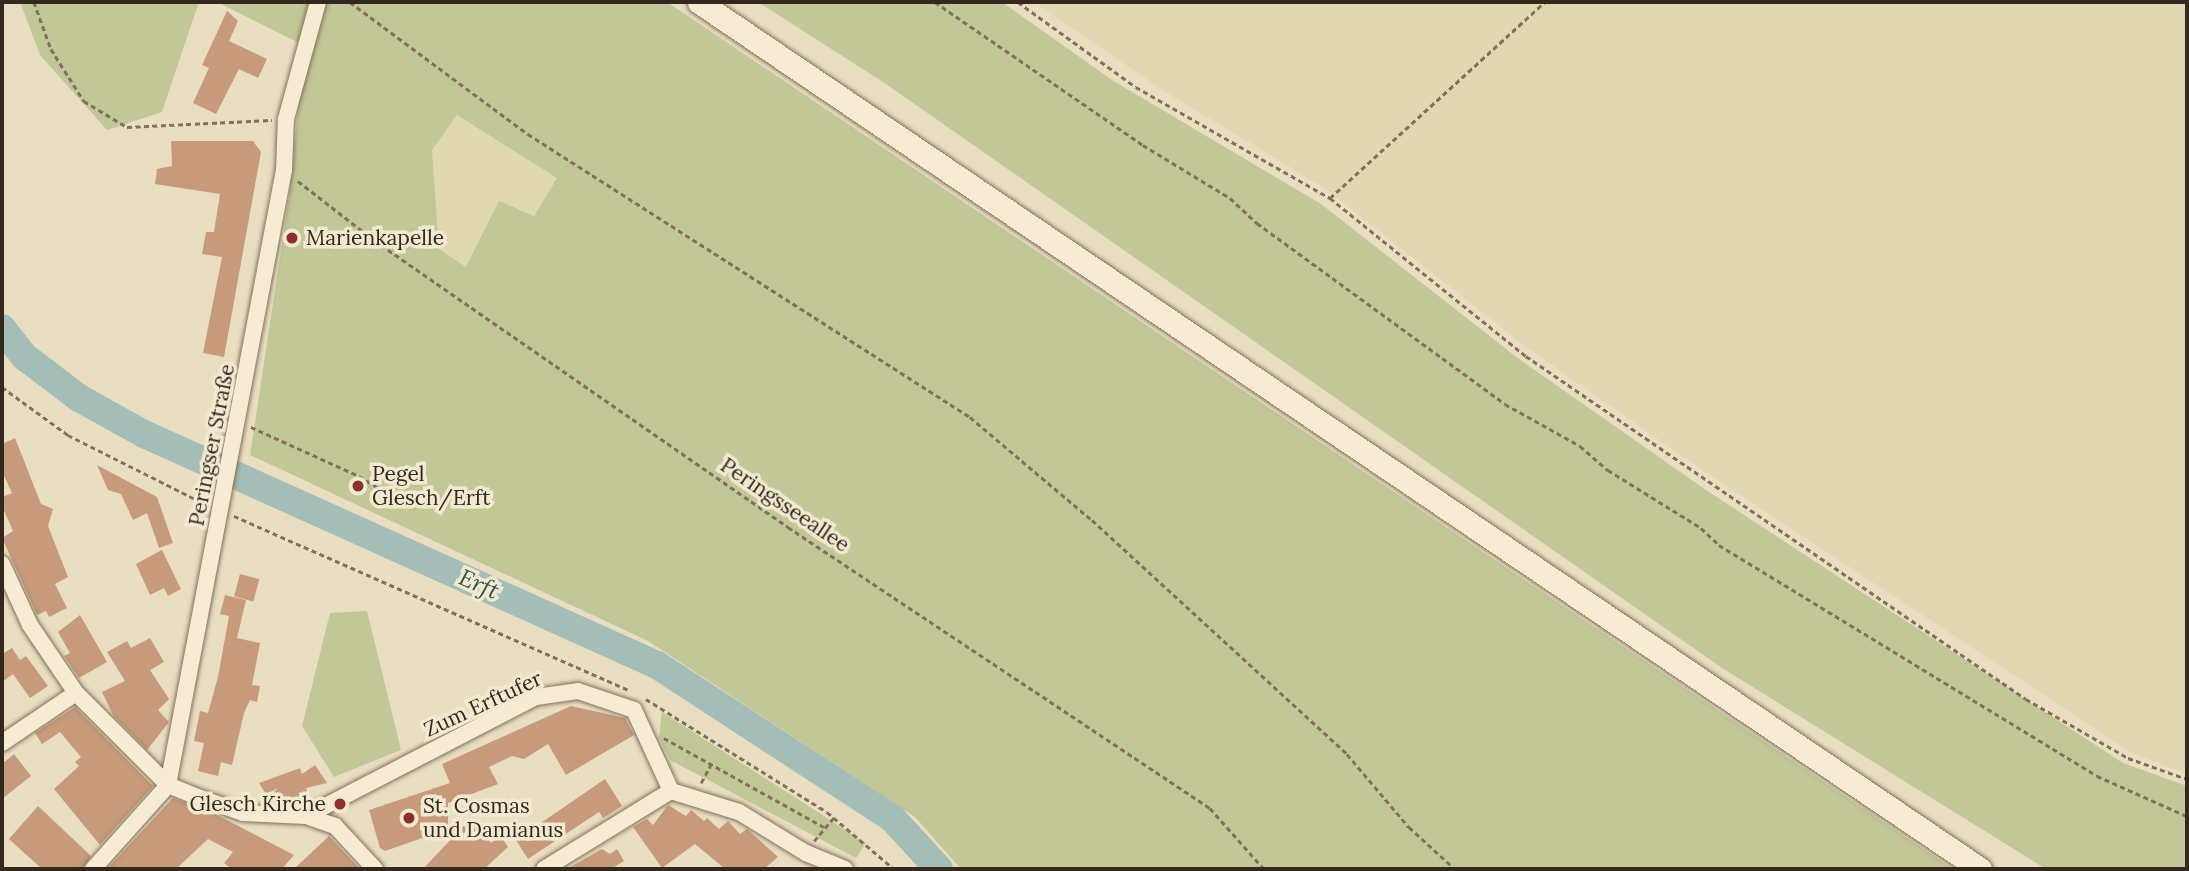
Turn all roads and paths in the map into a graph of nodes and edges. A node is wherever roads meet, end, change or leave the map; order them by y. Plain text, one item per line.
1 (34, 2) edge
2 (318, 2) edge
3 (350, 2) edge
4 (699, 2) edge
5 (935, 2) edge
6 (1018, 2) edge
7 (1545, 2) edge
8 (286, 119) junction
9 (284, 170) junction
10 (1330, 198) junction
11 (2, 387) edge
12 (238, 424) junction
13 (400, 501) dead end
14 (218, 508) junction
15 (2, 564) edge
16 (76, 693) junction
17 (643, 726) junction
18 (2, 743) edge
19 (2187, 779) edge
20 (168, 785) junction
21 (671, 791) junction
22 (306, 816) junction
23 (2187, 816) edge
24 (834, 817) junction
25 (824, 827) junction
26 (806, 853) junction
27 (93, 869) edge
28 (375, 869) edge
29 (544, 869) edge
30 (845, 869) edge
31 (894, 869) edge
32 (1265, 869) edge
33 (1455, 869) edge
34 (1980, 869) edge

1 - 8 path
2 - 8 street, Peringser Straße
3 - 33 path
4 - 34 main road
5 - 23 path
6 - 10 path
7 - 10 path
8 - 9 street, Peringser Straße
9 - 12 street, Peringser Straße
9 - 32 path, Peringsseeallee
10 - 19 path
11 - 14 path
12 - 13 path
12 - 14 street, Peringser Straße
14 - 20 street, Peringser Straße
14 - 24 path
15 - 16 street
16 - 18 street
16 - 20 street
17 - 21 street, Zum Erftufer
17 - 22 street, Zum Erftufer
17 - 25 path
20 - 22 street, Zum Erftufer
20 - 27 street
21 - 26 street
21 - 29 street
22 - 28 street
24 - 25 path
24 - 31 path
25 - 26 path
26 - 30 street

